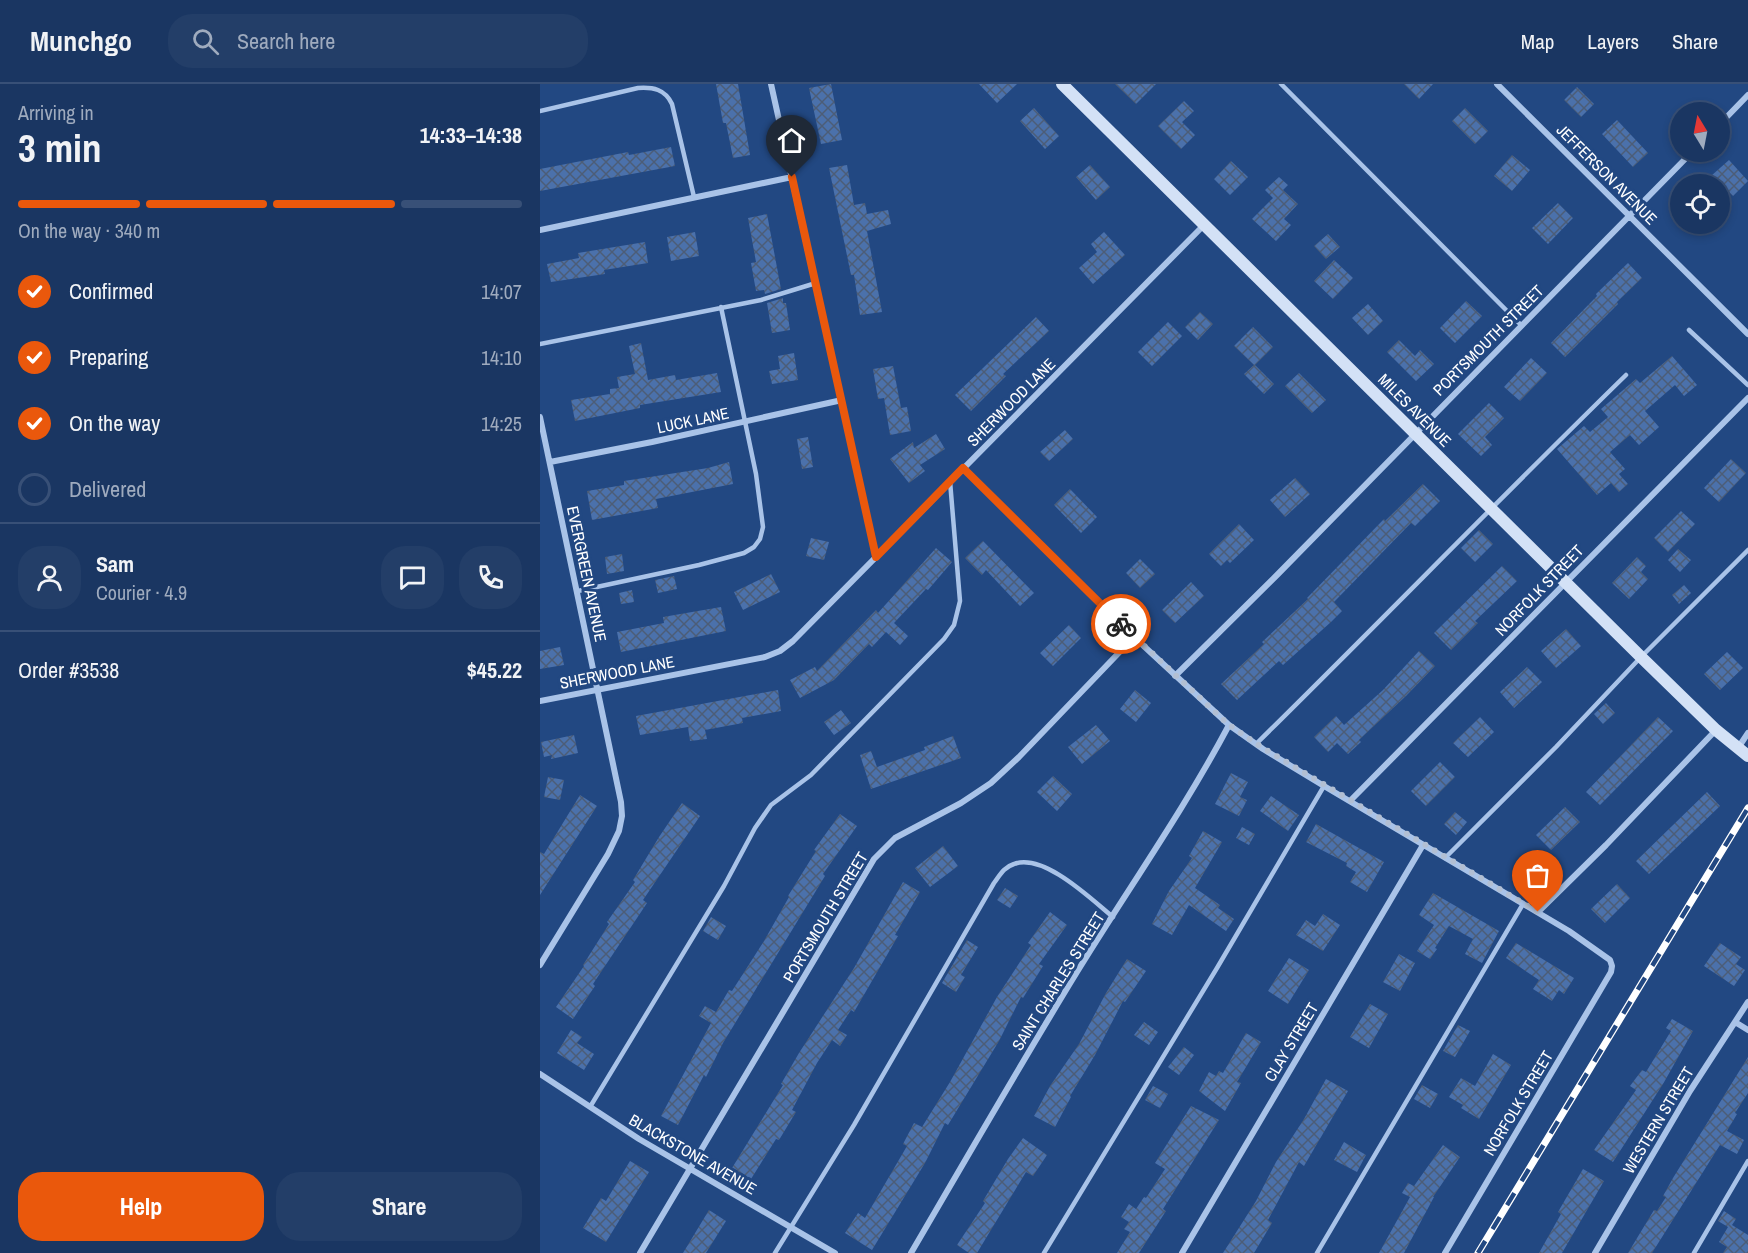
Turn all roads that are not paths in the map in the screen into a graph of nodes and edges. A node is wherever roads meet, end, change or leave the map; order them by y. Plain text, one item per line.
1 (771, 84) edge
2 (1062, 84) edge
3 (1281, 84) edge
4 (1497, 84) edge
5 (1748, 95) edge
6 (540, 111) edge
7 (1730, 114) edge
8 (1682, 162) edge
9 (792, 177) junction
10 (694, 197) junction
11 (1631, 216) junction
12 (1204, 225) junction
13 (540, 230) edge
14 (816, 283) junction
15 (721, 307) junction
16 (1521, 325) junction
17 (1689, 330) dead end
18 (1748, 334) edge
19 (540, 344) edge
20 (1626, 375) dead end
21 (1748, 385) edge
22 (1748, 398) edge
23 (842, 400) junction
24 (540, 417) edge
25 (745, 422) junction
26 (1415, 433) junction
27 (550, 462) junction
28 (963, 468) junction
29 (950, 481) junction
30 (1490, 508) junction
31 (1748, 550) edge
32 (876, 557) junction
33 (1565, 583) junction
34 (578, 591) junction
35 (1134, 637) junction
36 (1641, 657) junction
37 (1175, 676) junction
38 (598, 690) junction
39 (540, 701) edge
40 (1229, 725) junction
41 (1716, 730) junction
42 (1748, 733) edge
43 (1256, 744) junction
44 (1743, 753) edge
45 (1324, 786) junction
46 (1350, 801) junction
47 (1423, 845) junction
48 (1445, 858) junction
49 (1523, 904) junction
50 (1538, 912) junction
51 (1113, 916) junction
52 (540, 965) edge
53 (1748, 1002) edge
54 (1735, 1022) junction
55 (1748, 1030) edge
56 (540, 1074) edge
57 (590, 1107) junction
58 (1748, 1161) edge
59 (690, 1168) junction
60 (791, 1227) junction
61 (640, 1253) edge
62 (775, 1253) edge
63 (835, 1253) edge
64 (910, 1253) edge
65 (1044, 1253) edge
66 (1182, 1253) edge
67 (1317, 1253) edge
68 (1445, 1253) edge
69 (1595, 1253) edge
70 (1694, 1253) edge

1 - 9 street
2 - 12 street, MILES AVENUE
3 - 16 lane
4 - 11 street, JEFFERSON AVENUE
5 - 7 street
6 - 10 lane
8 - 11 street, PORTSMOUTH STREET
9 - 10 street
9 - 14 street
10 - 13 street
11 - 16 street, PORTSMOUTH STREET
11 - 18 street, JEFFERSON AVENUE
12 - 26 street, MILES AVENUE
12 - 28 street, SHERWOOD LANE
14 - 15 lane
14 - 23 street
15 - 19 lane
15 - 25 lane
16 - 26 street, PORTSMOUTH STREET
17 - 21 lane
20 - 30 lane
22 - 33 street, NORFOLK STREET
23 - 25 street, LUCK LANE
23 - 32 street
24 - 27 street, EVERGREEN AVENUE
25 - 27 street, LUCK LANE
25 - 34 lane
26 - 30 street, MILES AVENUE
26 - 37 street, PORTSMOUTH STREET
27 - 34 street, EVERGREEN AVENUE
28 - 29 street, SHERWOOD LANE
28 - 35 street
29 - 32 street, SHERWOOD LANE
29 - 57 lane
30 - 33 street, MILES AVENUE
30 - 43 lane
31 - 36 lane
32 - 38 street, SHERWOOD LANE
33 - 36 street, MILES AVENUE
33 - 46 street, NORFOLK STREET
34 - 38 street, EVERGREEN AVENUE
35 - 37 street
35 - 59 street, PORTSMOUTH STREET
36 - 41 street, MILES AVENUE
36 - 48 lane
37 - 40 street
38 - 39 street, SHERWOOD LANE
38 - 52 street, EVERGREEN AVENUE
40 - 43 street
40 - 51 street, SAINT CHARLES STREET
41 - 44 street, MILES AVENUE
41 - 50 street
42 - 44 street
43 - 45 street
45 - 46 street
45 - 65 lane
46 - 47 street
47 - 48 street
47 - 66 street, CLAY STREET
48 - 49 street
49 - 50 street
49 - 67 lane
50 - 68 street, NORFOLK STREET
51 - 60 lane
51 - 64 street, SAINT CHARLES STREET
53 - 54 street, WESTERN STREET
54 - 55 street
54 - 69 street, WESTERN STREET
56 - 57 street, BLACKSTONE AVENUE
57 - 59 street, BLACKSTONE AVENUE
58 - 70 lane
59 - 60 street, BLACKSTONE AVENUE
59 - 61 street, PORTSMOUTH STREET
60 - 62 lane
60 - 63 street, BLACKSTONE AVENUE

